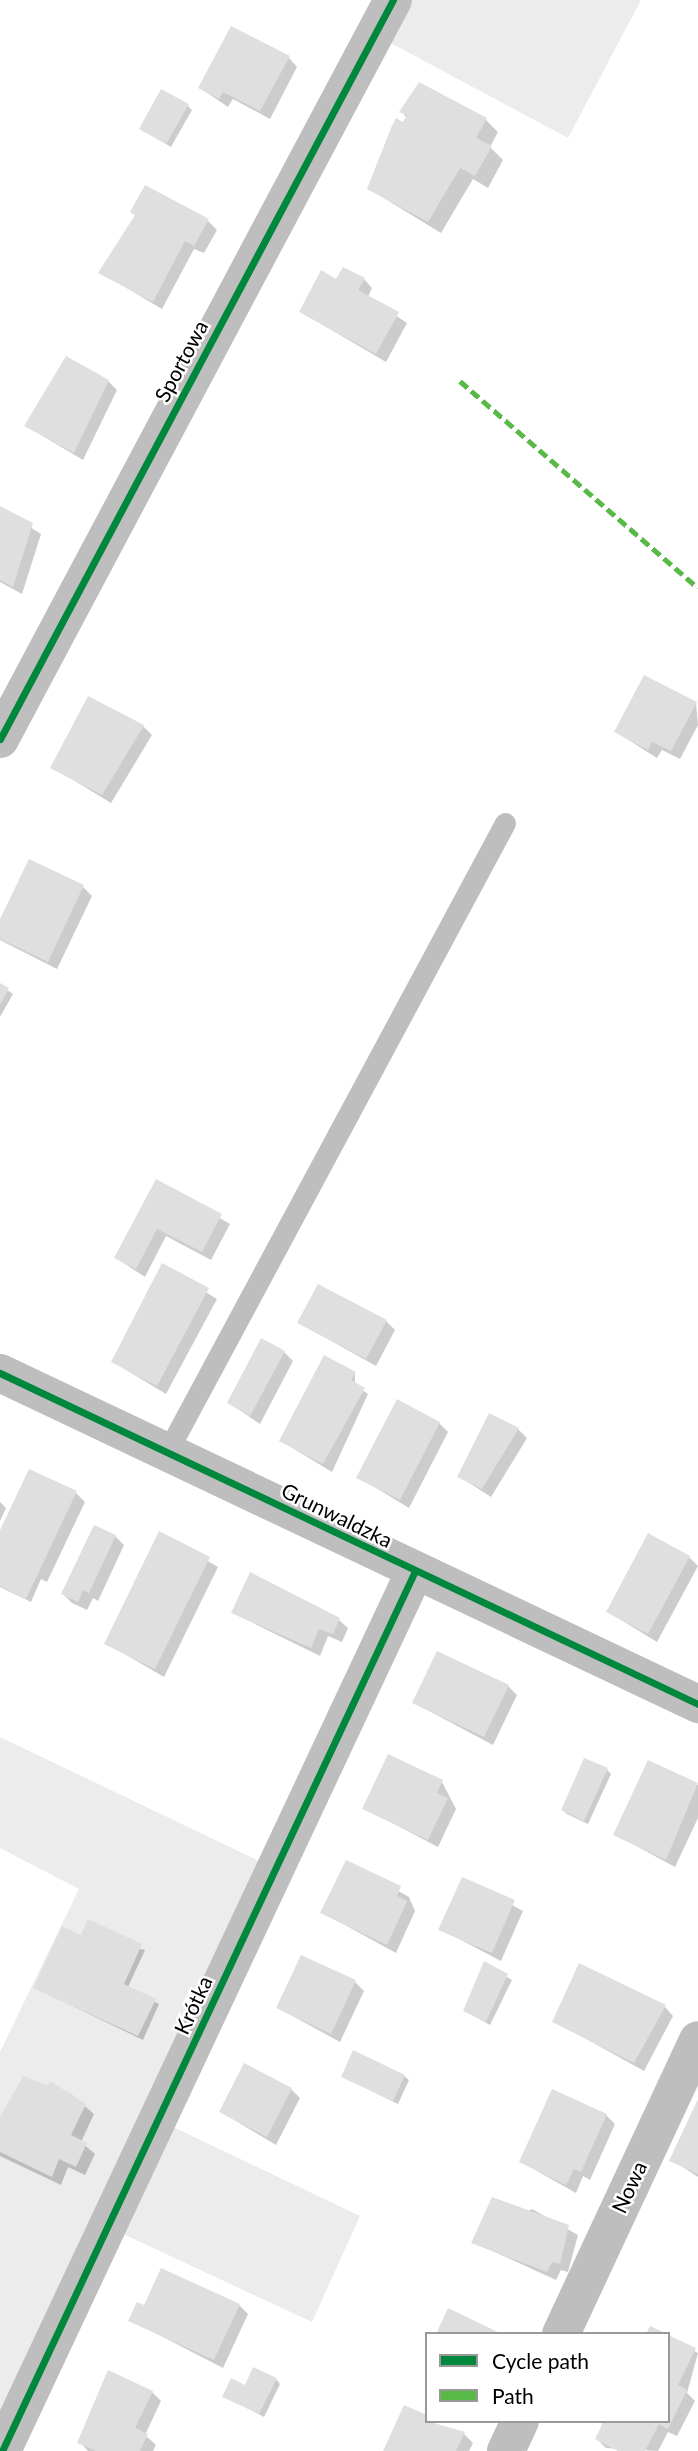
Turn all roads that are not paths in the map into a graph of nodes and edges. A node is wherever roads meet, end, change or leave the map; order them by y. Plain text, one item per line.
1 (393, 0) edge
2 (0, 739) edge
3 (505, 823) dead end
4 (0, 1373) edge
5 (167, 1452) junction
6 (414, 1573) junction
7 (698, 1704) edge
8 (698, 2040) edge
9 (562, 2332) edge
10 (519, 2423) edge
11 (2, 2451) edge
12 (506, 2451) edge

1 - 2 street, Sportowa
3 - 5 lane
4 - 5 street, Grunwaldzka
5 - 6 street, Grunwaldzka
6 - 7 street, Grunwaldzka
6 - 11 street, Krótka
8 - 9 street, Nowa
10 - 12 street

